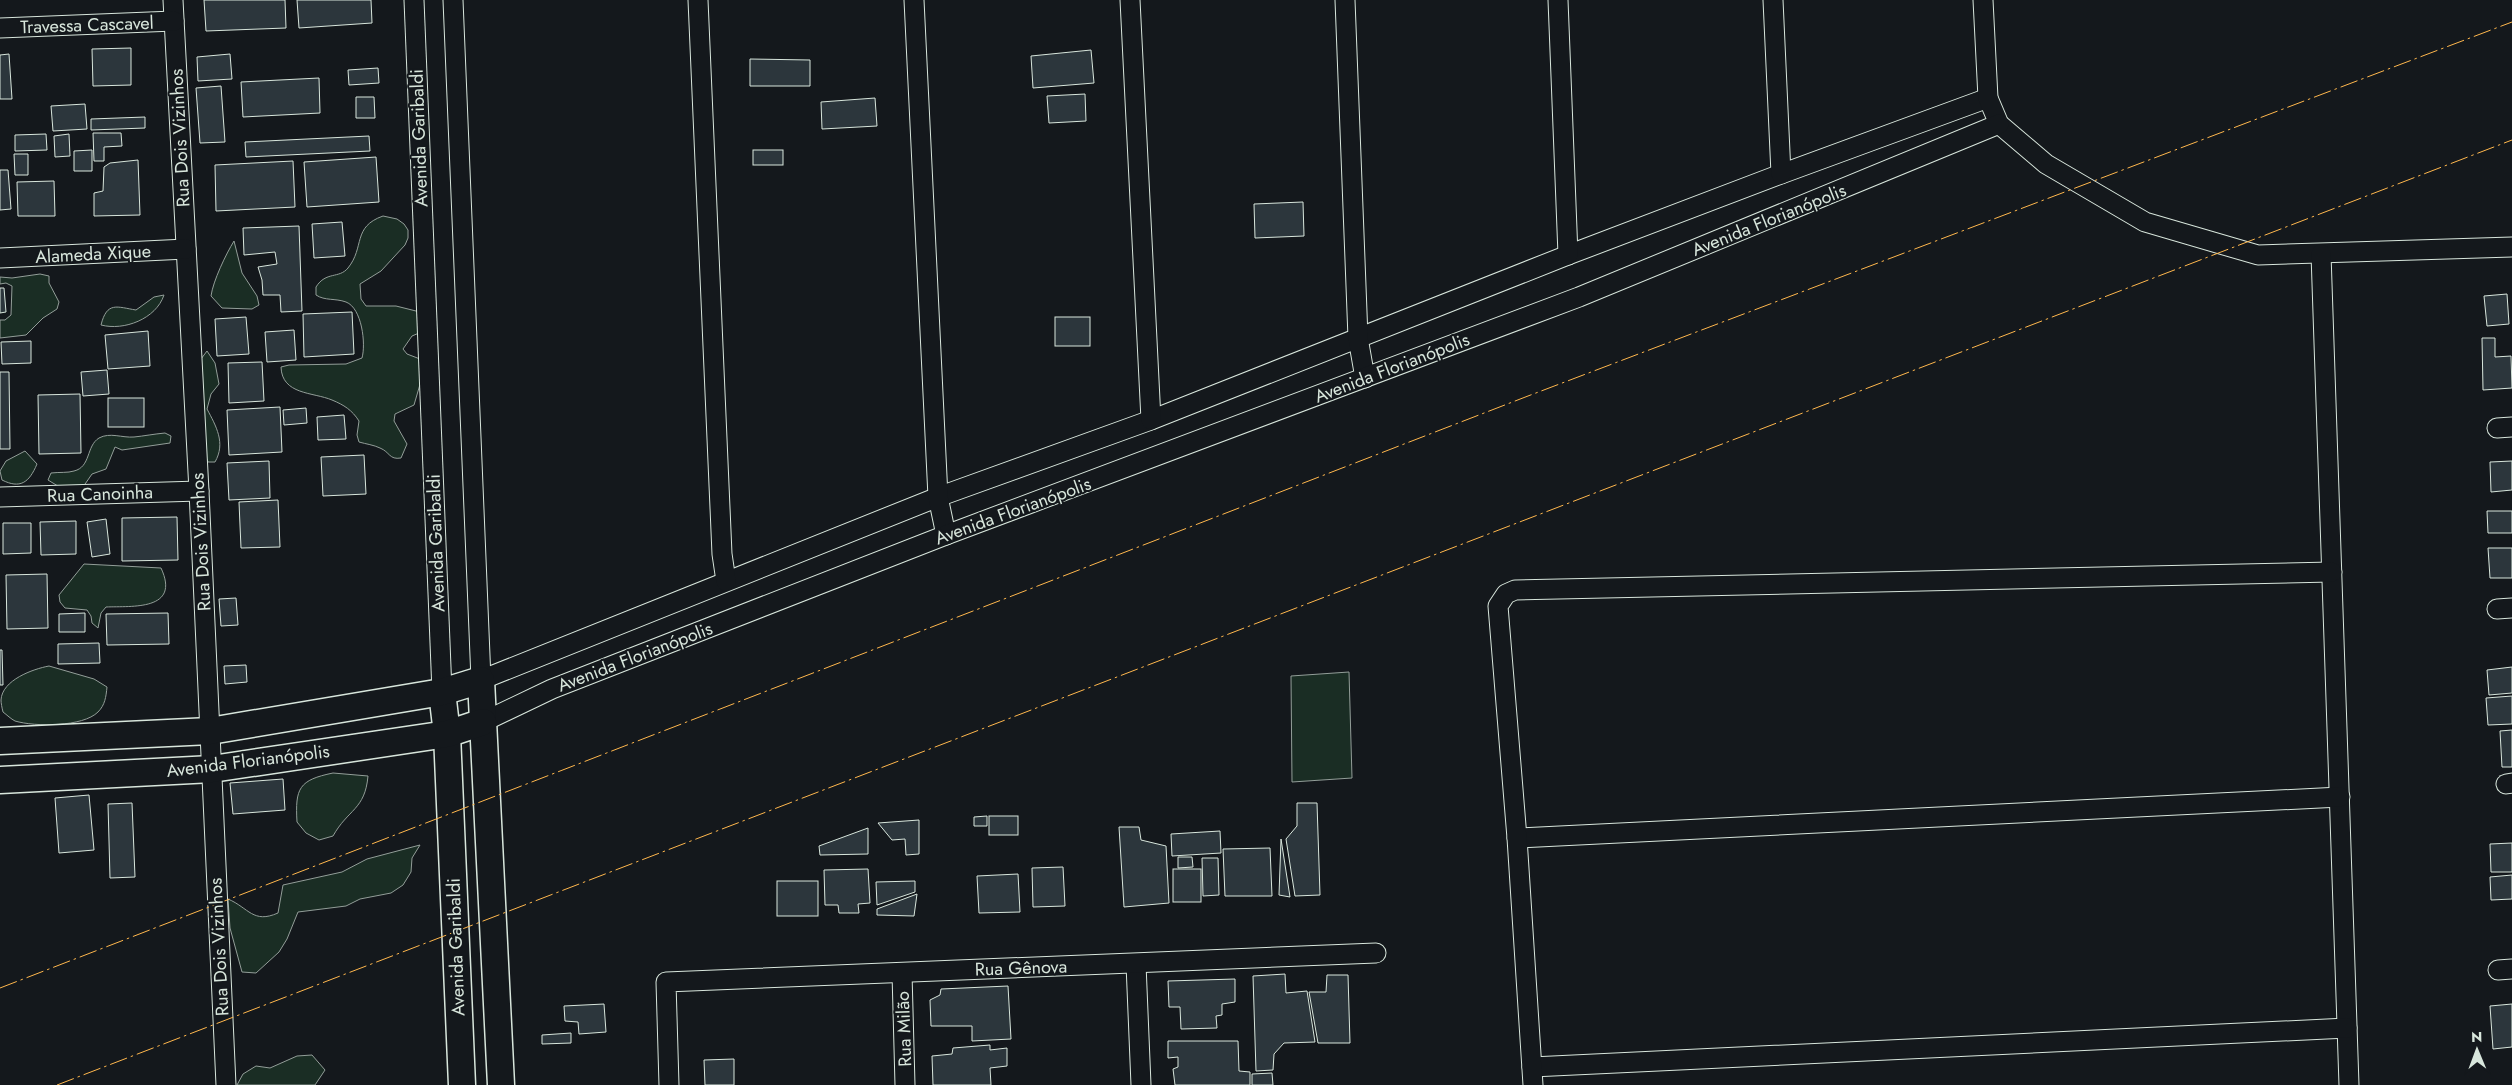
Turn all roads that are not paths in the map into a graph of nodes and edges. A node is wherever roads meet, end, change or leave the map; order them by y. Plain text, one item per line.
1 (172, 0) edge
2 (414, 0) edge
3 (453, 0) edge
4 (698, 0) edge
5 (914, 0) edge
6 (1130, 0) edge
7 (1344, 0) edge
8 (1558, 0) edge
9 (1773, 0) edge
10 (1983, 0) edge
11 (174, 22) junction
12 (0, 28) edge
13 (1988, 98) junction
14 (1999, 124) junction
15 (1781, 174) junction
16 (2512, 247) edge
17 (186, 250) junction
18 (2321, 254) junction
19 (1568, 255) junction
20 (0, 258) edge
21 (1358, 338) junction
22 (1365, 378) junction
23 (1151, 420) junction
24 (199, 491) junction
25 (0, 497) edge
26 (938, 497) junction
27 (946, 535) junction
28 (2332, 572) junction
29 (726, 581) junction
30 (480, 680) junction
31 (442, 692) junction
32 (482, 722) junction
33 (210, 731) junction
34 (447, 734) junction
35 (0, 741) edge
36 (212, 769) junction
37 (0, 780) edge
38 (2340, 797) junction
39 (1517, 838) junction
40 (1376, 954) dead end
41 (1136, 964) junction
42 (902, 973) junction
43 (2347, 1028) junction
44 (1532, 1076) edge
45 (226, 1085) edge
46 (462, 1085) edge
47 (502, 1085) edge
48 (669, 1085) edge
49 (905, 1085) edge
50 (1141, 1085) edge
51 (2349, 1085) edge

1 - 11 street, Rua Dois Vizinhos
2 - 31 street, Avenida Garibaldi
3 - 30 street
4 - 29 street
5 - 26 street
6 - 23 street
7 - 21 street
8 - 19 street
9 - 15 street
10 - 13 street
11 - 12 street, Travessa Cascavel
11 - 17 street, Rua Dois Vizinhos
13 - 14 street
13 - 15 street, Avenida Florianópolis
14 - 18 street
14 - 22 street, Avenida Florianópolis
15 - 19 street, Avenida Florianópolis
16 - 18 street
17 - 20 street, Alameda Xique
17 - 24 street, Rua Dois Vizinhos
18 - 28 street
19 - 21 street, Avenida Florianópolis
21 - 22 street
21 - 23 street, Avenida Florianópolis
22 - 27 street, Avenida Florianópolis
23 - 26 street, Avenida Florianópolis
24 - 25 street, Rua Canoinha
24 - 33 street, Rua Dois Vizinhos
26 - 27 street
26 - 29 street, Avenida Florianópolis
27 - 32 street, Avenida Florianópolis
28 - 38 street
28 - 39 street
29 - 30 street, Avenida Florianópolis
30 - 31 street
30 - 32 street
31 - 33 street
31 - 34 street, Avenida Garibaldi
32 - 34 street, Avenida Florianópolis
32 - 47 street
33 - 35 street
33 - 36 street, Rua Dois Vizinhos
34 - 36 street, Avenida Florianópolis
34 - 46 street, Avenida Garibaldi
36 - 37 street, Avenida Florianópolis
36 - 45 street, Rua Dois Vizinhos
38 - 39 street
38 - 43 street
39 - 44 street
40 - 41 street, Rua Gênova
41 - 42 street, Rua Gênova
41 - 50 street
42 - 48 street, Rua Gênova
42 - 49 street, Rua Milão
43 - 44 street
43 - 51 street

